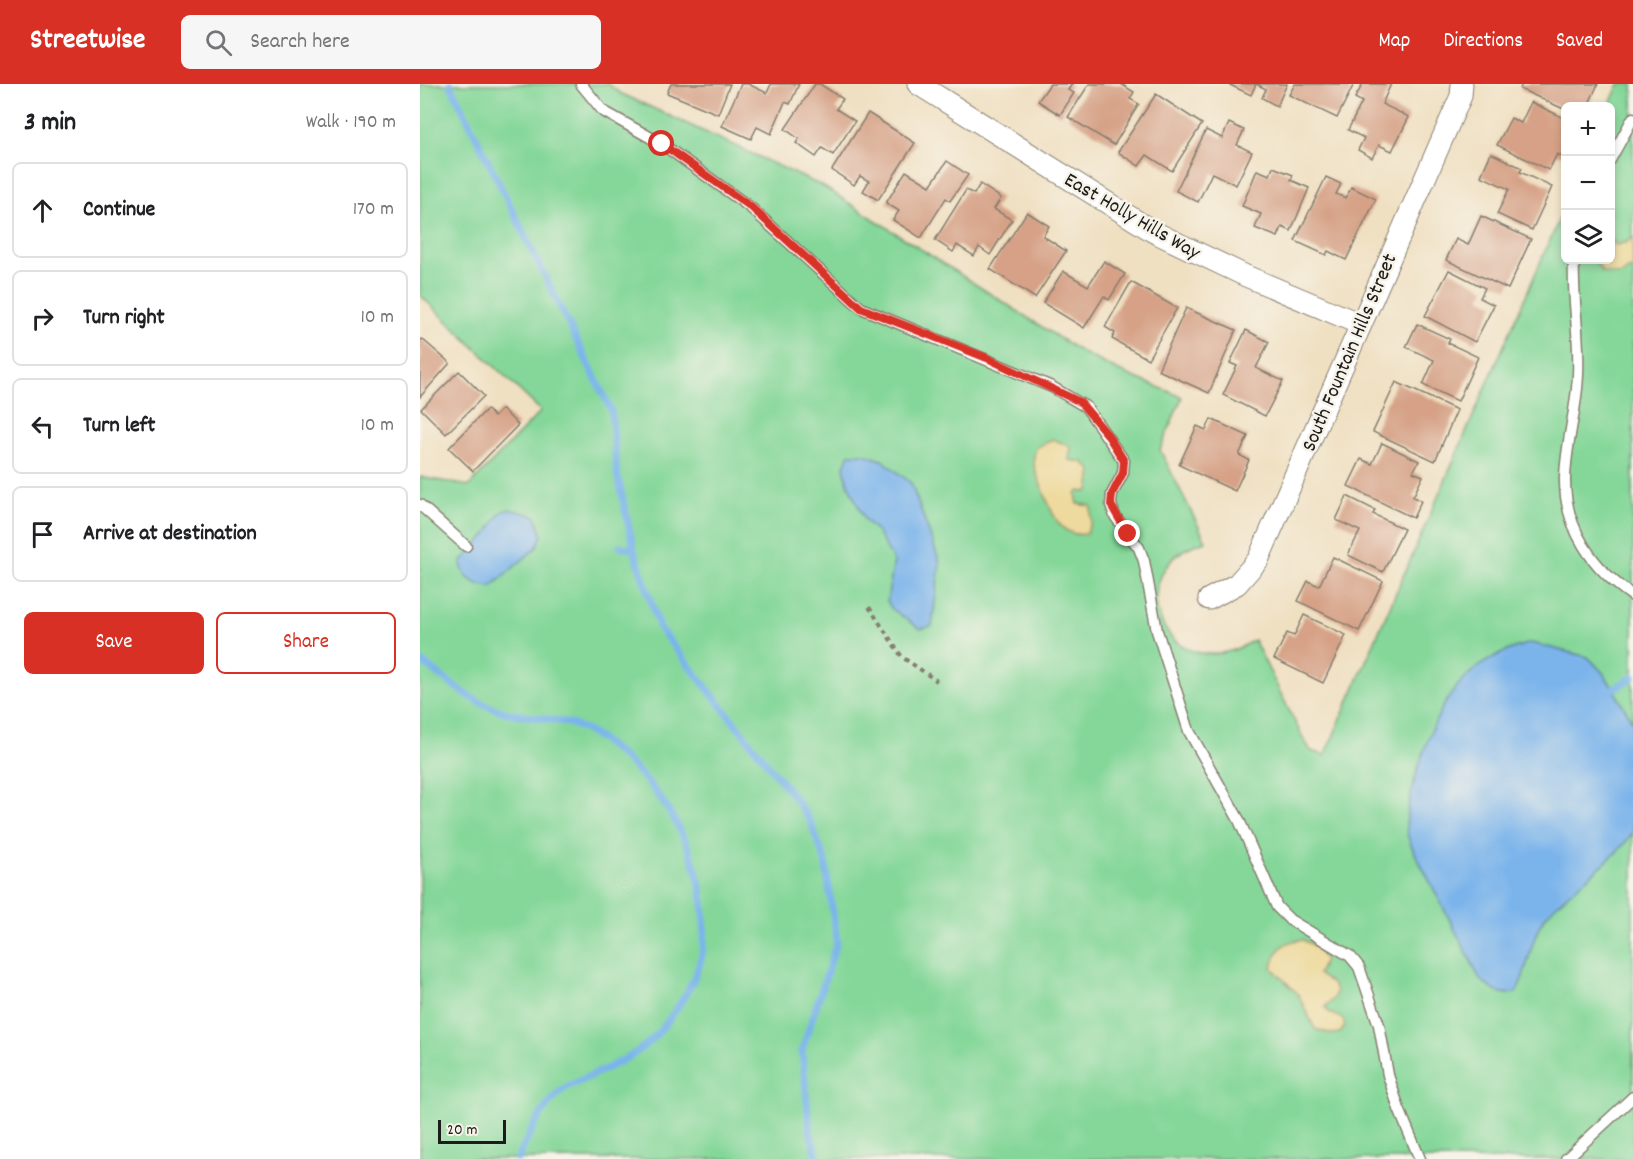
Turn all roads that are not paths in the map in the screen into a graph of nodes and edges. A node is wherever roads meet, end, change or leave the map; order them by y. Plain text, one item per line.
1 (580, 84) edge
2 (918, 84) edge
3 (1462, 84) edge
4 (1633, 118) edge
5 (1613, 156) edge
6 (1574, 264) edge
7 (1360, 324) junction
8 (420, 505) edge
9 (466, 546) dead end
10 (1633, 596) edge
11 (1209, 599) dead end
12 (1633, 1097) edge
13 (1420, 1159) edge
14 (1566, 1159) edge

1 - 13 lane
2 - 7 street, East Holly Hills Way
3 - 7 street, South Fountain Hills Street
4 - 5 lane
6 - 10 lane
7 - 11 street, South Fountain Hills Street
8 - 9 lane
12 - 14 lane

